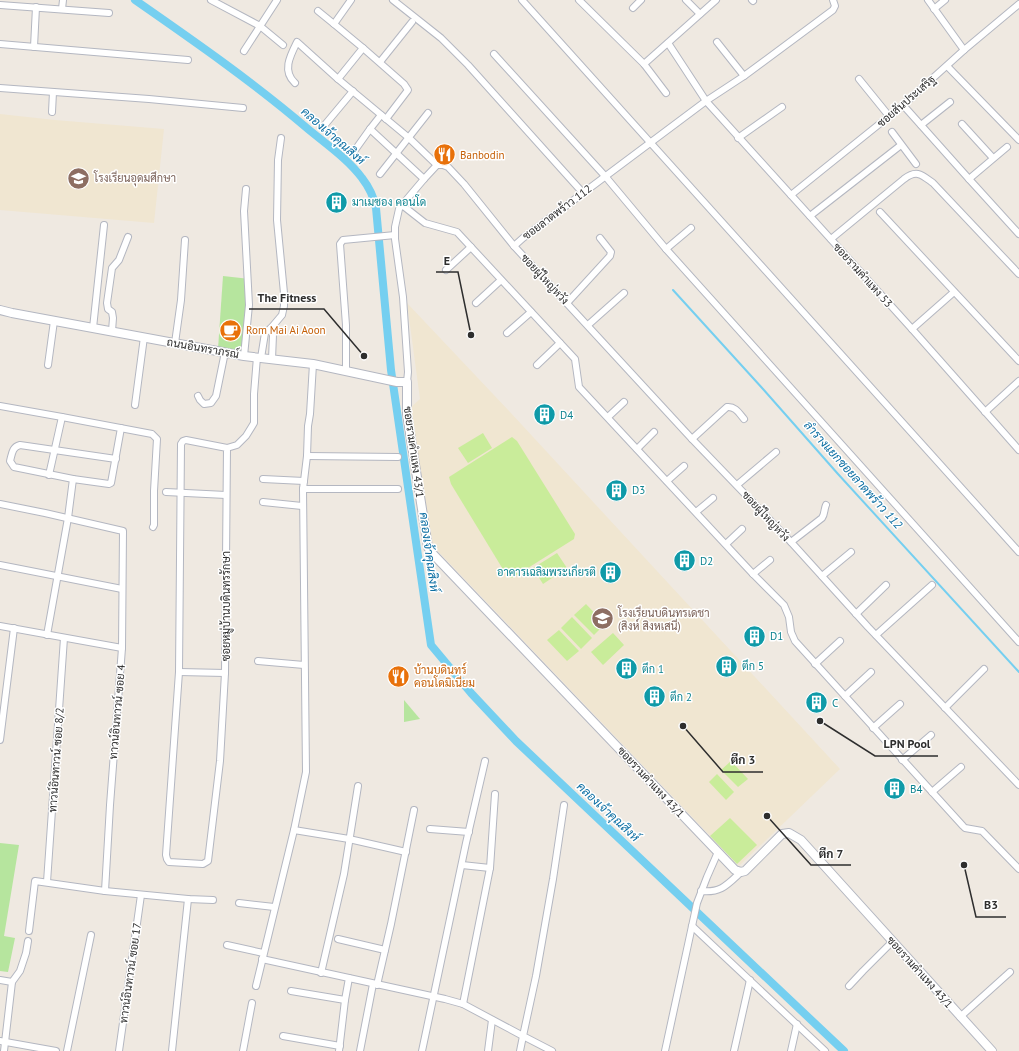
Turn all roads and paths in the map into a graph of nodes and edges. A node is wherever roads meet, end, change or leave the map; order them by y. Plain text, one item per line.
1 (63, 0) edge
2 (211, 0) edge
3 (277, 0) edge
4 (351, 0) edge
5 (393, 0) edge
6 (522, 0) edge
7 (579, 0) edge
8 (641, 0) edge
9 (686, 0) edge
10 (716, 0) edge
11 (833, 0) edge
12 (928, 0) edge
13 (946, 0) edge
14 (0, 4) edge
15 (1019, 4) edge
16 (36, 7) junction
17 (62, 8) junction
18 (633, 8) dead end
19 (934, 9) junction
20 (318, 11) dead end
21 (109, 13) dead end
22 (700, 14) junction
23 (412, 22) dead end
24 (334, 24) junction
25 (260, 26) junction
26 (717, 42) dead end
27 (668, 43) junction
28 (0, 44) edge
29 (283, 45) dead end
30 (34, 47) junction
31 (363, 48) junction
32 (964, 50) junction
33 (244, 51) dead end
34 (494, 54) dead end
35 (188, 60) dead end
36 (380, 62) junction
37 (644, 64) junction
38 (947, 66) junction
39 (744, 76) junction
40 (338, 79) junction
41 (859, 79) dead end
42 (295, 83) dead end
43 (0, 88) edge
44 (353, 91) junction
45 (53, 92) junction
46 (666, 93) dead end
47 (706, 101) junction
48 (950, 102) dead end
49 (903, 105) junction
50 (243, 108) dead end
51 (782, 108) dead end
52 (52, 112) dead end
53 (428, 113) dead end
54 (889, 116) junction
55 (383, 117) junction
56 (962, 124) dead end
57 (921, 125) junction
58 (323, 127) dead end
59 (370, 129) junction
60 (892, 132) dead end
61 (281, 138) dead end
62 (409, 138) junction
63 (738, 138) junction
64 (1019, 140) edge
65 (650, 143) junction
66 (901, 145) junction
67 (1007, 147) dead end
68 (355, 150) dead end
69 (396, 153) junction
70 (993, 158) junction
71 (916, 164) dead end
72 (437, 166) junction
73 (380, 174) dead end
74 (605, 176) junction
75 (424, 179) junction
76 (969, 179) junction
77 (246, 189) dead end
78 (583, 192) junction
79 (791, 195) junction
80 (402, 204) junction
81 (880, 212) dead end
82 (810, 216) junction
83 (104, 225) dead end
84 (691, 228) dead end
85 (1019, 234) edge
86 (395, 235) junction
87 (128, 236) dead end
88 (600, 238) dead end
89 (831, 239) junction
90 (185, 240) dead end
91 (514, 246) junction
92 (471, 247) junction
93 (666, 249) junction
94 (446, 270) dead end
95 (1019, 274) edge
96 (501, 280) junction
97 (954, 292) junction
98 (624, 293) dead end
99 (476, 303) dead end
100 (567, 303) junction
101 (0, 310) edge
102 (531, 312) junction
103 (54, 321) junction
104 (588, 325) junction
105 (92, 328) junction
106 (271, 328) junction
107 (912, 329) junction
108 (112, 331) junction
109 (507, 333) dead end
110 (144, 337) junction
111 (175, 343) junction
112 (560, 343) junction
113 (225, 352) junction
114 (244, 356) junction
115 (259, 357) junction
116 (272, 359) junction
117 (1019, 361) edge
118 (313, 364) junction
119 (48, 365) dead end
120 (537, 365) dead end
121 (346, 371) junction
122 (1019, 381) edge
123 (407, 382) junction
124 (198, 396) dead end
125 (624, 402) dead end
126 (134, 405) dead end
127 (0, 406) edge
128 (985, 412) junction
129 (62, 417) junction
130 (608, 417) junction
131 (744, 419) dead end
132 (121, 428) junction
133 (654, 432) dead end
134 (692, 439) junction
135 (227, 448) junction
136 (637, 449) junction
137 (54, 450) junction
138 (1019, 450) edge
139 (776, 452) dead end
140 (307, 456) junction
141 (398, 457) dead end
142 (116, 459) junction
143 (684, 466) dead end
144 (49, 475) junction
145 (73, 479) junction
146 (262, 479) dead end
147 (304, 481) junction
148 (667, 481) junction
149 (737, 485) junction
150 (303, 489) junction
151 (398, 489) dead end
152 (166, 492) dead end
153 (182, 493) junction
154 (226, 494) junction
155 (713, 498) dead end
156 (263, 502) dead end
157 (0, 504) edge
158 (826, 505) dead end
159 (302, 506) junction
160 (696, 512) junction
161 (68, 518) junction
162 (153, 527) dead end
163 (742, 529) dead end
164 (791, 542) junction
165 (726, 544) junction
166 (851, 552) dead end
167 (1019, 552) edge
168 (770, 560) dead end
169 (0, 565) edge
170 (754, 574) junction
171 (822, 576) junction
172 (58, 577) junction
173 (886, 585) dead end
174 (932, 585) dead end
175 (122, 589) junction
176 (856, 614) junction
177 (0, 626) edge
178 (14, 628) junction
179 (47, 635) junction
180 (876, 635) junction
181 (64, 638) junction
182 (840, 641) dead end
183 (1019, 642) edge
184 (122, 648) junction
185 (258, 661) dead end
186 (816, 664) junction
187 (304, 665) junction
188 (984, 669) dead end
189 (179, 672) junction
190 (871, 672) dead end
191 (225, 673) junction
192 (0, 678) edge
193 (8, 680) junction
194 (845, 696) junction
195 (900, 704) dead end
196 (945, 708) junction
197 (873, 728) junction
198 (1, 730) edge
199 (931, 735) dead end
200 (0, 740) edge
201 (902, 760) junction
202 (485, 761) dead end
203 (961, 767) dead end
204 (1019, 785) edge
205 (358, 786) dead end
206 (932, 792) junction
207 (495, 794) dead end
208 (564, 805) dead end
209 (414, 810) dead end
210 (430, 829) dead end
211 (294, 830) junction
212 (469, 832) junction
213 (349, 839) junction
214 (406, 852) junction
215 (718, 852) junction
216 (462, 865) junction
217 (490, 868) junction
218 (1019, 869) edge
219 (741, 872) junction
220 (47, 882) junction
221 (701, 891) junction
222 (105, 892) junction
223 (141, 895) junction
224 (188, 899) junction
225 (213, 900) dead end
226 (239, 903) dead end
227 (274, 907) junction
228 (692, 926) junction
229 (29, 931) dead end
230 (91, 935) dead end
231 (338, 939) dead end
232 (28, 941) dead end
233 (892, 942) junction
234 (227, 946) dead end
235 (385, 950) junction
236 (263, 956) junction
237 (1010, 972) dead end
238 (321, 973) junction
239 (349, 978) junction
240 (0, 980) edge
241 (750, 980) junction
242 (12, 982) junction
243 (375, 984) junction
244 (256, 986) dead end
245 (849, 986) dead end
246 (292, 992) dead end
247 (433, 997) junction
248 (345, 1000) junction
249 (252, 1003) dead end
250 (463, 1004) junction
251 (960, 1017) junction
252 (492, 1020) junction
253 (796, 1024) junction
254 (283, 1036) dead end
255 (523, 1036) junction
256 (2, 1041) edge
257 (340, 1048) edge
258 (4, 1051) edge
259 (56, 1051) edge
260 (67, 1051) edge
261 (119, 1051) edge
262 (172, 1051) edge
263 (243, 1051) edge
264 (360, 1051) edge
265 (422, 1051) edge
266 (488, 1051) edge
267 (520, 1051) edge
268 (552, 1051) edge
269 (665, 1051) edge
270 (734, 1051) edge
271 (790, 1051) edge
272 (825, 1051) edge
273 (992, 1051) edge

1 - 17 street
2 - 25 street
3 - 25 street
4 - 24 street
5 - 78 street
6 - 65 street
7 - 37 street
8 - 18 street
9 - 22 street
10 - 22 street
11 - 39 street, ซอยลาดพร้าว 112
12 - 19 street
13 - 19 street
14 - 16 street
15 - 32 street, ซอยสันประเสริฐ
16 - 17 street
16 - 30 street
17 - 21 street
19 - 32 street
20 - 24 street
22 - 27 street
23 - 36 street
24 - 31 street
25 - 29 street
25 - 33 street
26 - 39 street
27 - 37 street
27 - 47 street, ซอยรามคำแหง 53
28 - 30 street
30 - 35 street
31 - 36 street
31 - 40 street
32 - 38 street, ซอยสันประเสริฐ
34 - 74 street
36 - 55 street
37 - 46 street
38 - 49 street, ซอยสันประเสริฐ
38 - 64 street
39 - 47 street, ซอยลาดพร้าว 112
40 - 42 street
40 - 44 street
41 - 54 street
43 - 45 street
44 - 55 street
44 - 58 street
45 - 50 street
45 - 52 street
47 - 63 street, ซอยรามคำแหง 53
47 - 65 street, ซอยลาดพร้าว 112
48 - 57 street
49 - 54 street, ซอยสันประเสริฐ
49 - 57 street
51 - 63 street
53 - 62 street
54 - 79 street, ซอยสันประเสริฐ
55 - 59 street
55 - 62 street
56 - 70 street
57 - 76 street
59 - 68 street
59 - 69 street
60 - 66 street
61 - 106 street
62 - 69 street
62 - 72 street
63 - 79 street, ซอยรามคำแหง 53
65 - 74 street, ซอยลาดพร้าว 112
65 - 167 street
66 - 71 street
66 - 82 street
67 - 70 street
69 - 73 street
69 - 75 street
70 - 76 street
72 - 75 street
72 - 91 street, ซอยลาดพร้าว 112
74 - 78 street, ซอยลาดพร้าว 112
74 - 93 street
75 - 80 street
76 - 85 street
77 - 114 street
78 - 91 street, ซอยลาดพร้าว 112
79 - 82 street, ซอยรามคำแหง 53
80 - 86 street
80 - 92 street
81 - 97 street
82 - 89 street, ซอยรามคำแหง 53
83 - 105 street
84 - 93 street
86 - 121 street
86 - 123 street
87 - 108 street
88 - 100 street
89 - 95 street
89 - 107 street, ซอยรามคำแหง 53
90 - 111 street
91 - 100 street, ซอยผู้ใหญ่หวัง
92 - 94 street
92 - 96 street
93 - 183 street
96 - 99 street
96 - 102 street
97 - 107 street
97 - 117 street
98 - 104 street
100 - 104 street, ซอยผู้ใหญ่หวัง
101 - 103 street, ถนนอินทราภรณ์
102 - 109 street
102 - 112 street
103 - 105 street, ถนนอินทราภรณ์
103 - 119 street
104 - 134 street, ซอยผู้ใหญ่หวัง
105 - 108 street, ถนนอินทราภรณ์
106 - 115 street
106 - 116 street
107 - 128 street, ซอยรามคำแหง 53
108 - 110 street, ถนนอินทราภรณ์
110 - 111 street, ถนนอินทราภรณ์
110 - 126 street
111 - 113 street, ถนนอินทราภรณ์
112 - 120 street
112 - 130 street
113 - 114 street, ถนนอินทราภรณ์
113 - 124 street
114 - 115 street, ถนนอินทราภรณ์
115 - 116 street, ถนนอินทราภรณ์
115 - 135 street
116 - 118 street, ถนนอินทราภรณ์
118 - 121 street, ถนนอินทราภรณ์
118 - 140 street
121 - 123 street, ถนนอินทราภรณ์
122 - 128 street
123 - 215 street, ซอยรามคำแหง 43/1
125 - 130 street
127 - 129 street
128 - 138 street, ซอยรามคำแหง 53
129 - 132 street
129 - 137 street
130 - 136 street
131 - 134 street
132 - 142 street
132 - 162 street
133 - 136 street
134 - 149 street, ซอยผู้ใหญ่หวัง
135 - 153 street
135 - 154 street, ซอยหมู่บ้านบดินทรรักษา
136 - 148 street
137 - 142 street
137 - 144 street
137 - 144 street
139 - 149 street
140 - 141 street
140 - 147 street
142 - 145 street
143 - 148 street
144 - 145 street
145 - 161 street
146 - 147 street
147 - 150 street
148 - 160 street
149 - 164 street, ซอยผู้ใหญ่หวัง
150 - 151 street
150 - 159 street
152 - 153 street
153 - 154 street
153 - 189 street
154 - 191 street, ซอยหมู่บ้านบดินทรรักษา
155 - 160 street
156 - 159 street
157 - 161 street
158 - 164 street
159 - 187 street
160 - 165 street
161 - 172 street
161 - 175 street, ทาวน์อินทาวน์ ซอย 4
163 - 165 street
164 - 171 street, ซอยผู้ใหญ่หวัง
165 - 170 street
166 - 171 street
168 - 170 street
169 - 172 street
170 - 186 street
171 - 176 street, ซอยผู้ใหญ่หวัง
172 - 175 street
172 - 179 street
173 - 176 street
174 - 180 street
175 - 184 street, ทาวน์อินทาวน์ ซอย 4
176 - 180 street, ซอยผู้ใหญ่หวัง
177 - 178 street
178 - 179 street
178 - 193 street
179 - 181 street
180 - 196 street, ซอยผู้ใหญ่หวัง
181 - 184 street
181 - 220 street, ทาวน์อินทาวน์ ซอย 8/2
182 - 186 street
184 - 222 street, ทาวน์อินทาวน์ ซอย 4
185 - 187 street
186 - 194 street
187 - 211 street
188 - 196 street
189 - 191 street
189 - 191 street, ซอยหมู่บ้านบดินทรรักษา
190 - 194 street
192 - 193 street
193 - 198 street
194 - 197 street
195 - 197 street
196 - 204 street, ซอยผู้ใหญ่หวัง
197 - 201 street
198 - 200 street
199 - 201 street
201 - 206 street
202 - 212 street
203 - 206 street
205 - 213 street
206 - 218 street
207 - 217 street
208 - 255 street
209 - 214 street
210 - 212 street
211 - 213 street
211 - 227 street
212 - 216 street
213 - 214 street
213 - 238 street
214 - 235 street
215 - 219 street, ซอยรามคำแหง 43/1
215 - 221 street
216 - 217 street
216 - 247 street
217 - 250 street
219 - 221 street
219 - 233 street, ซอยรามคำแหง 43/1
220 - 222 street
220 - 229 street
221 - 228 street
222 - 223 street
223 - 224 street
223 - 261 street, ทาวน์อินทาวน์ ซอย 17
224 - 225 street
224 - 262 street
226 - 227 street
227 - 236 street
228 - 241 street
228 - 269 street
230 - 260 street
231 - 235 street
232 - 242 street
233 - 245 street
233 - 251 street, ซอยรามคำแหง 43/1
234 - 236 street
235 - 243 street
236 - 238 street
236 - 244 street
237 - 251 street
238 - 239 street
239 - 243 street
239 - 248 street
240 - 242 street
241 - 253 street
241 - 270 street
242 - 256 street
243 - 247 street
243 - 264 street
246 - 248 street
247 - 250 street
247 - 265 street
248 - 257 street
249 - 263 street
250 - 252 street
251 - 273 street, ซอยรามคำแหง 43/1
252 - 255 street
252 - 266 street
253 - 271 street
253 - 272 street
254 - 257 street
255 - 267 street
255 - 268 street
256 - 258 street
256 - 259 street

